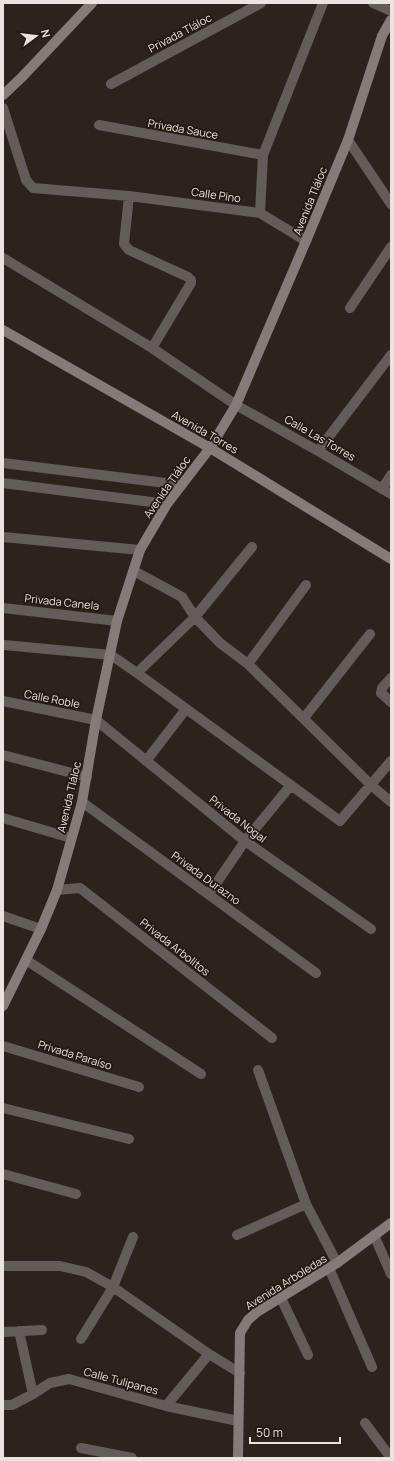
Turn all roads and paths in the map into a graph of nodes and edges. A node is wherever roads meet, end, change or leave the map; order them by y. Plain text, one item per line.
1 (92, 3) edge
2 (261, 3) edge
3 (323, 3) edge
4 (373, 3) edge
5 (391, 11) edge
6 (391, 20) edge
7 (111, 84) dead end
8 (3, 95) edge
9 (3, 108) edge
10 (99, 125) dead end
11 (348, 140) junction
12 (263, 155) junction
13 (130, 196) junction
14 (391, 204) edge
15 (260, 213) junction
16 (306, 241) junction
17 (391, 247) edge
18 (3, 258) edge
19 (350, 308) dead end
20 (3, 330) edge
21 (152, 348) junction
22 (391, 355) edge
23 (236, 405) junction
24 (210, 448) junction
25 (318, 450) junction
26 (3, 462) edge
27 (391, 475) edge
28 (3, 483) edge
29 (182, 485) junction
30 (386, 492) edge
31 (167, 504) junction
32 (3, 537) edge
33 (252, 547) dead end
34 (140, 550) junction
35 (391, 559) edge
36 (134, 572) junction
37 (306, 585) dead end
38 (3, 608) edge
39 (195, 616) junction
40 (117, 621) junction
41 (370, 634) dead end
42 (4, 645) edge
43 (111, 655) junction
44 (248, 664) junction
45 (137, 673) junction
46 (391, 678) edge
47 (3, 701) edge
48 (391, 702) edge
49 (186, 709) junction
50 (304, 718) junction
51 (96, 720) junction
52 (3, 755) edge
53 (146, 761) junction
54 (391, 761) edge
55 (87, 777) junction
56 (291, 785) junction
57 (371, 785) junction
58 (82, 802) junction
59 (391, 802) edge
60 (3, 818) edge
61 (72, 838) junction
62 (245, 841) junction
63 (57, 890) junction
64 (209, 894) junction
65 (3, 916) edge
66 (41, 929) junction
67 (371, 929) dead end
68 (26, 960) junction
69 (316, 973) dead end
70 (3, 1006) edge
71 (272, 1038) dead end
72 (3, 1046) edge
73 (258, 1070) dead end
74 (201, 1074) dead end
75 (139, 1087) dead end
76 (3, 1108) edge
77 (129, 1140) dead end
78 (3, 1174) edge
79 (76, 1194) dead end
80 (306, 1204) junction
81 (391, 1223) edge
82 (237, 1235) dead end
83 (374, 1235) junction
84 (133, 1237) dead end
85 (3, 1266) edge
86 (333, 1266) junction
87 (391, 1274) edge
88 (113, 1287) junction
89 (281, 1298) junction
90 (42, 1330) dead end
91 (19, 1331) junction
92 (3, 1332) edge
93 (81, 1339) dead end
94 (209, 1354) junction
95 (308, 1355) dead end
96 (372, 1368) dead end
97 (240, 1373) junction
98 (33, 1394) junction
99 (3, 1405) edge
100 (166, 1406) junction
101 (238, 1422) junction
102 (365, 1423) dead end
103 (81, 1448) dead end
104 (132, 1458) edge
105 (238, 1458) edge
106 (391, 1458) edge

1 - 8 main road
2 - 7 street, Privada Tláloc
3 - 12 street
4 - 5 street
6 - 11 main road, Avenida Tláloc
9 - 13 street, Calle Pino
10 - 12 street, Privada Sauce
11 - 14 street
11 - 16 main road, Avenida Tláloc
12 - 15 street
13 - 15 street, Calle Pino
13 - 21 street
15 - 16 street
16 - 23 main road, Avenida Tláloc
17 - 19 street
18 - 21 street, Calle Las Torres
20 - 24 main road, Avenida Torres
21 - 23 street, Calle Las Torres
22 - 25 street
23 - 24 main road, Avenida Tláloc
23 - 25 street, Calle Las Torres
24 - 29 main road, Avenida Tláloc
24 - 35 main road, Avenida Torres
25 - 30 street, Calle Las Torres
26 - 29 street
27 - 30 street
28 - 31 street
29 - 31 main road, Avenida Tláloc
31 - 34 main road, Avenida Tláloc
32 - 34 street
33 - 39 street
34 - 36 main road, Avenida Tláloc
36 - 39 street
36 - 40 main road, Avenida Tláloc
37 - 44 street
38 - 40 street, Privada Canela
39 - 44 street
39 - 45 street
40 - 43 main road, Avenida Tláloc
41 - 50 street
42 - 43 street
43 - 45 street
43 - 51 main road, Avenida Tláloc
44 - 50 street
45 - 49 street
46 - 48 street
47 - 51 street, Calle Roble
49 - 53 street
49 - 56 street
50 - 57 street
51 - 53 street, Privada Nogal
51 - 55 main road, Avenida Tláloc
52 - 55 street
53 - 62 street, Privada Nogal
54 - 57 street
55 - 58 main road, Avenida Tláloc
56 - 57 street
56 - 62 street
57 - 59 street
58 - 61 main road, Avenida Tláloc
58 - 64 street, Privada Durazno
60 - 61 street
61 - 63 main road, Avenida Tláloc
62 - 64 street
62 - 67 street, Privada Nogal
63 - 66 main road, Avenida Tláloc
63 - 71 street, Privada Arbolitos
64 - 69 street, Privada Durazno
65 - 66 street
66 - 68 main road, Avenida Tláloc
68 - 70 main road, Avenida Tláloc
68 - 74 street
72 - 75 street, Privada Paraíso
73 - 80 street
76 - 77 street
78 - 79 street
80 - 82 street
80 - 86 street
81 - 83 main road, Avenida Arboledas
83 - 86 main road, Avenida Arboledas
83 - 87 street
84 - 88 street
85 - 88 street
86 - 89 main road, Avenida Arboledas
86 - 96 street
88 - 93 street
88 - 94 street
89 - 95 street
89 - 97 main road, Avenida Arboledas
90 - 91 street
91 - 92 street
91 - 98 street
94 - 97 street
94 - 100 street
97 - 101 main road, Avenida Arboledas
98 - 99 street, Calle Tulipanes
98 - 100 street, Calle Tulipanes
100 - 101 street, Calle Tulipanes
101 - 105 main road, Avenida Arboledas
102 - 106 street
103 - 104 street

